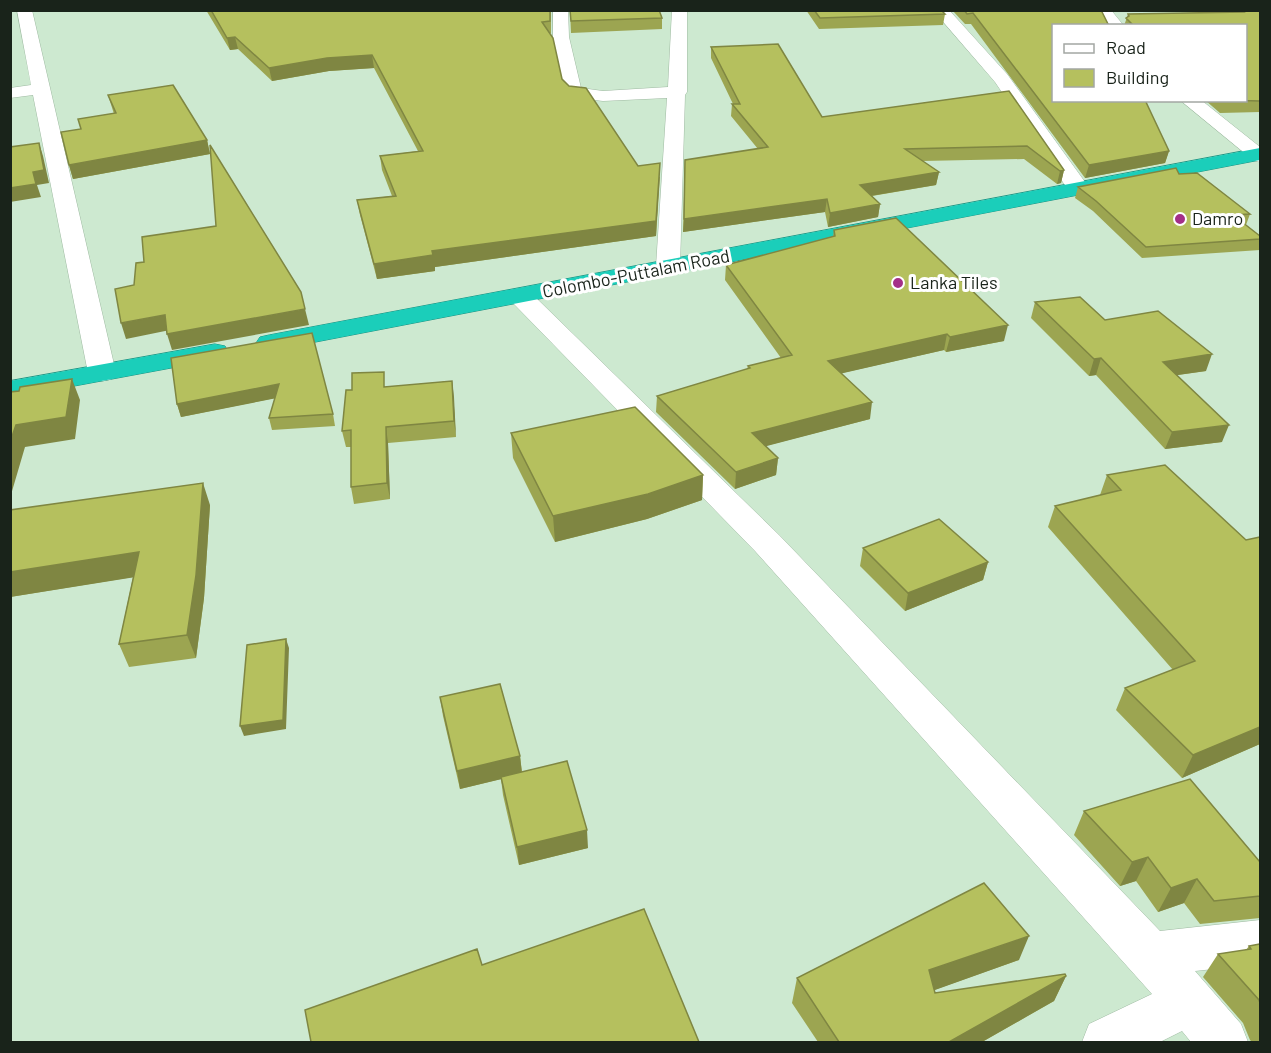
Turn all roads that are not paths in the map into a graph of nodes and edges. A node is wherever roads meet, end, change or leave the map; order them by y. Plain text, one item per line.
1 (24, 10) edge
2 (560, 10) edge
3 (680, 10) edge
4 (940, 10) edge
5 (1102, 10) edge
6 (1115, 24) edge
7 (20, 40) edge
8 (40, 89) junction
9 (678, 92) junction
10 (10, 93) edge
11 (1192, 102) edge
12 (53, 146) junction
13 (32, 149) edge
14 (1260, 155) edge
15 (1079, 189) junction
16 (668, 266) junction
17 (521, 297) junction
18 (102, 373) junction
19 (10, 390) edge
20 (1260, 942) edge
21 (1150, 954) junction
22 (1191, 1001) junction
23 (1107, 1042) edge
24 (1223, 1042) edge

1 - 7 street
2 - 9 street
3 - 9 street
4 - 15 street
5 - 6 street
7 - 8 street
8 - 10 street
8 - 12 street
9 - 16 street
11 - 14 street
12 - 13 street
12 - 18 street
14 - 15 highway, Colombo-Puttalam Road
15 - 16 highway, Colombo-Puttalam Road
16 - 17 highway, Colombo-Puttalam Road
17 - 18 highway, Colombo-Puttalam Road
17 - 21 street
18 - 19 highway, Colombo-Puttalam Road
20 - 21 street
21 - 22 street
22 - 23 street
22 - 24 street

